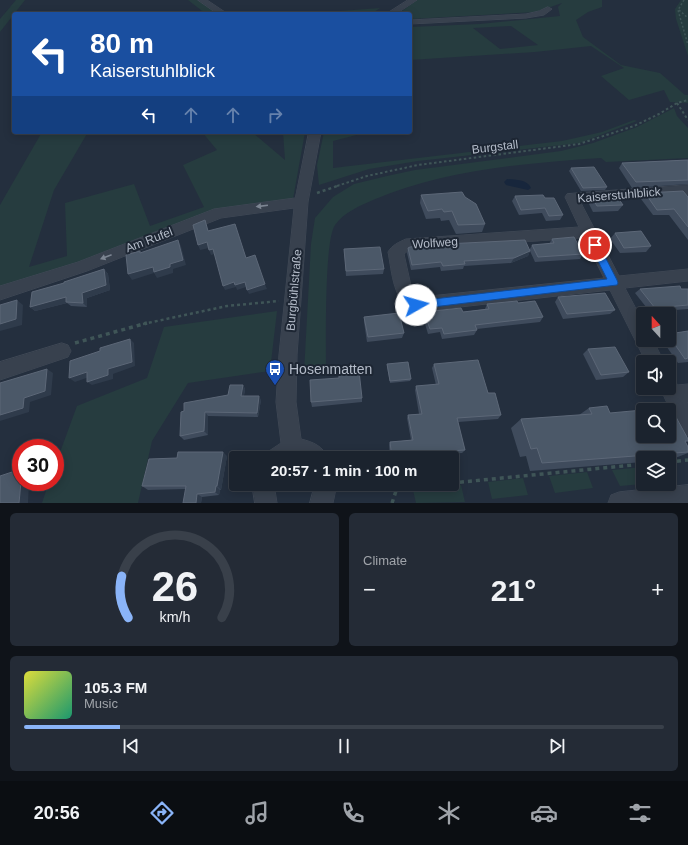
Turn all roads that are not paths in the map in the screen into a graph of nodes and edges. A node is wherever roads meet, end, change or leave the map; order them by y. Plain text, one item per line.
1 (202, 0) edge
2 (413, 0) edge
3 (548, 9) dead end
4 (221, 12) edge
5 (393, 12) edge
6 (412, 22) edge
7 (315, 134) edge
8 (688, 190) edge
9 (301, 202) junction
10 (589, 232) junction
11 (688, 275) edge
12 (614, 283) junction
13 (0, 293) edge
14 (636, 325) edge
15 (62, 351) road end
16 (0, 371) edge
17 (676, 392) edge
18 (688, 426) edge
19 (284, 451) edge
20 (264, 491) edge
21 (688, 496) edge
22 (266, 503) edge
23 (619, 503) edge

1 - 4 street
2 - 5 street
3 - 6 street
7 - 9 street, Burgbühlstraße
8 - 10 street, Kaiserstuhlblick
9 -> 13 street, Am Rufel
9 - 19 street, Burgbühlstraße
10 - 12 street, Kaiserstuhlblick
10 - 12 street, Wolfweg
11 - 12 street
12 - 14 street, Kaiserstuhlblick
15 - 16 street
17 - 18 street
20 - 22 street
21 - 23 street

